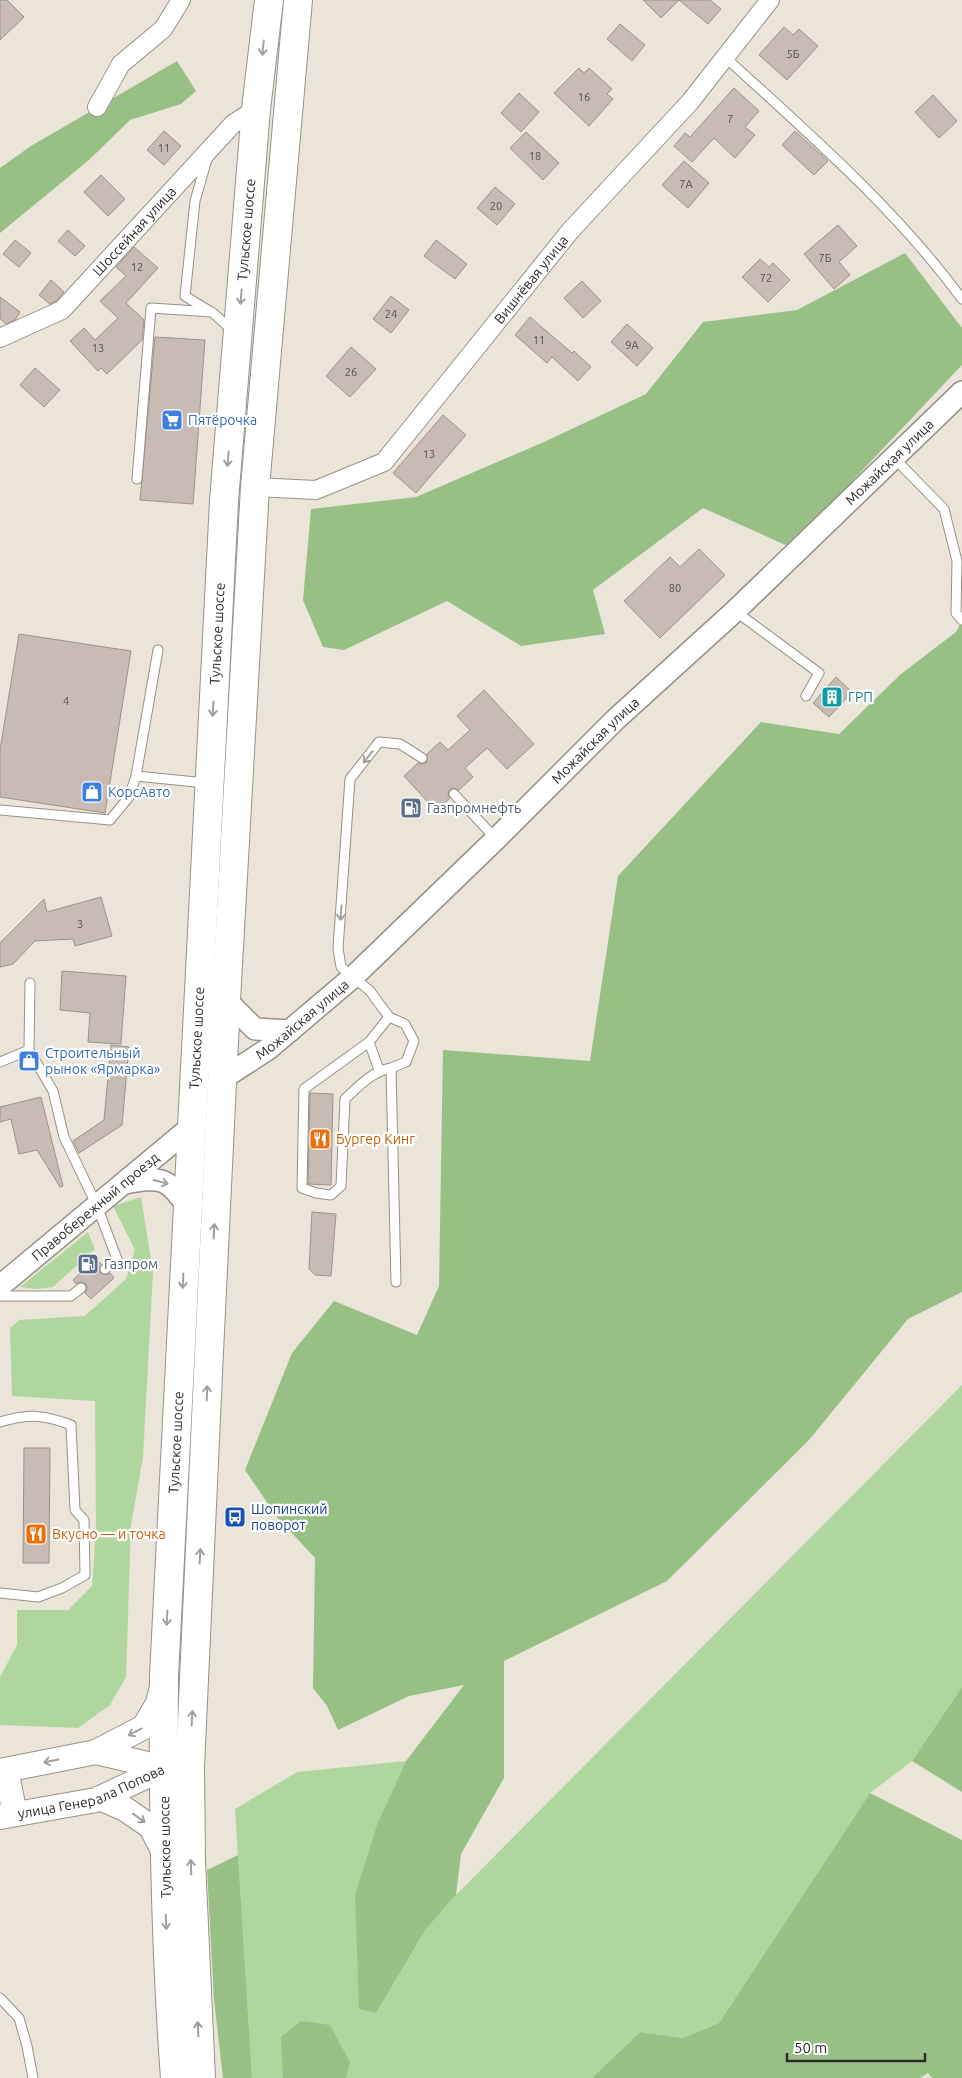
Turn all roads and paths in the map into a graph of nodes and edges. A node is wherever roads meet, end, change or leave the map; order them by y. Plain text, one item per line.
1 (181, 0) edge
2 (268, 0) edge
3 (770, 0) edge
4 (302, 4) edge
5 (725, 57) junction
6 (97, 107) dead end
7 (256, 109) junction
8 (210, 149) junction
9 (962, 299) edge
10 (212, 312) junction
11 (238, 335) junction
12 (0, 338) edge
13 (962, 392) edge
14 (894, 458) junction
15 (137, 479) dead end
16 (255, 487) junction
17 (735, 610) junction
18 (962, 620) edge
19 (158, 650) dead end
20 (806, 696) dead end
21 (422, 758) dead end
22 (136, 776) junction
23 (209, 784) junction
24 (454, 794) dead end
25 (0, 810) edge
26 (496, 839) junction
27 (353, 977) junction
28 (30, 983) dead end
29 (226, 1000) junction
30 (389, 1017) junction
31 (290, 1031) junction
32 (369, 1042) junction
33 (29, 1050) junction
34 (0, 1062) edge
35 (390, 1068) junction
36 (379, 1070) junction
37 (222, 1079) junction
38 (191, 1127) junction
39 (126, 1182) junction
40 (97, 1206) junction
41 (187, 1206) junction
42 (105, 1269) dead end
43 (396, 1282) dead end
44 (0, 1286) edge
45 (81, 1288) dead end
46 (0, 1296) edge
47 (0, 1422) edge
48 (0, 1593) edge
49 (164, 1676) junction
50 (96, 1752) junction
51 (177, 1768) junction
52 (3, 1771) edge
53 (100, 1798) junction
54 (8, 1816) edge
55 (164, 1853) junction
56 (0, 1998) edge
57 (34, 2078) edge
58 (175, 2078) edge
59 (201, 2078) edge

1 - 6 street
2 -> 7 main road, Тульское шоссе
3 - 5 street, Вишнёвая улица
4 - 16 main road, Тульское шоссе
5 - 9 lane
5 - 16 street, Вишнёвая улица
7 - 8 street, Шоссейная улица
7 -> 11 main road, Тульское шоссе
8 - 10 lane
8 - 12 street, Шоссейная улица
10 - 11 lane
10 - 15 lane
11 -> 23 main road, Тульское шоссе
13 - 14 street, Можайская улица
14 - 17 street, Можайская улица
14 - 18 lane
16 - 29 main road, Тульское шоссе
17 - 20 lane
17 - 26 street, Можайская улица
19 - 22 lane
21 -> 27 lane
22 - 23 lane
22 - 25 lane
23 - 38 main road, Тульское шоссе
24 - 26 lane
26 - 27 street, Можайская улица
27 - 30 lane
27 - 31 street, Можайская улица
28 - 33 lane
29 - 31 street
29 - 37 main road, Тульское шоссе
30 - 32 lane
30 - 35 lane
31 - 37 street, Можайская улица
32 - 36 lane
32 - 36 lane
33 - 34 lane
33 - 40 lane
35 - 36 lane
35 - 43 lane
51 -> 37 main road, Тульское шоссе
38 - 39 street, Правобережный проезд
38 - 41 main road, Тульское шоссе
39 - 40 street, Правобережный проезд
39 -> 41 street
40 - 42 lane
40 - 44 street, Правобережный проезд
41 -> 49 main road, Тульское шоссе
45 - 46 lane
47 - 48 lane
49 -> 50 main road
49 - 51 main road, Тульское шоссе
50 - 51 main road, улица Генерала Попова
50 -> 52 main road, улица Генерала Попова
51 - 53 main road, улица Генерала Попова
51 - 55 main road, Тульское шоссе
59 -> 51 main road, Тульское шоссе
52 - 54 main road
53 - 54 main road, улица Генерала Попова
53 -> 55 main road
55 -> 58 main road, Тульское шоссе
56 - 57 lane

